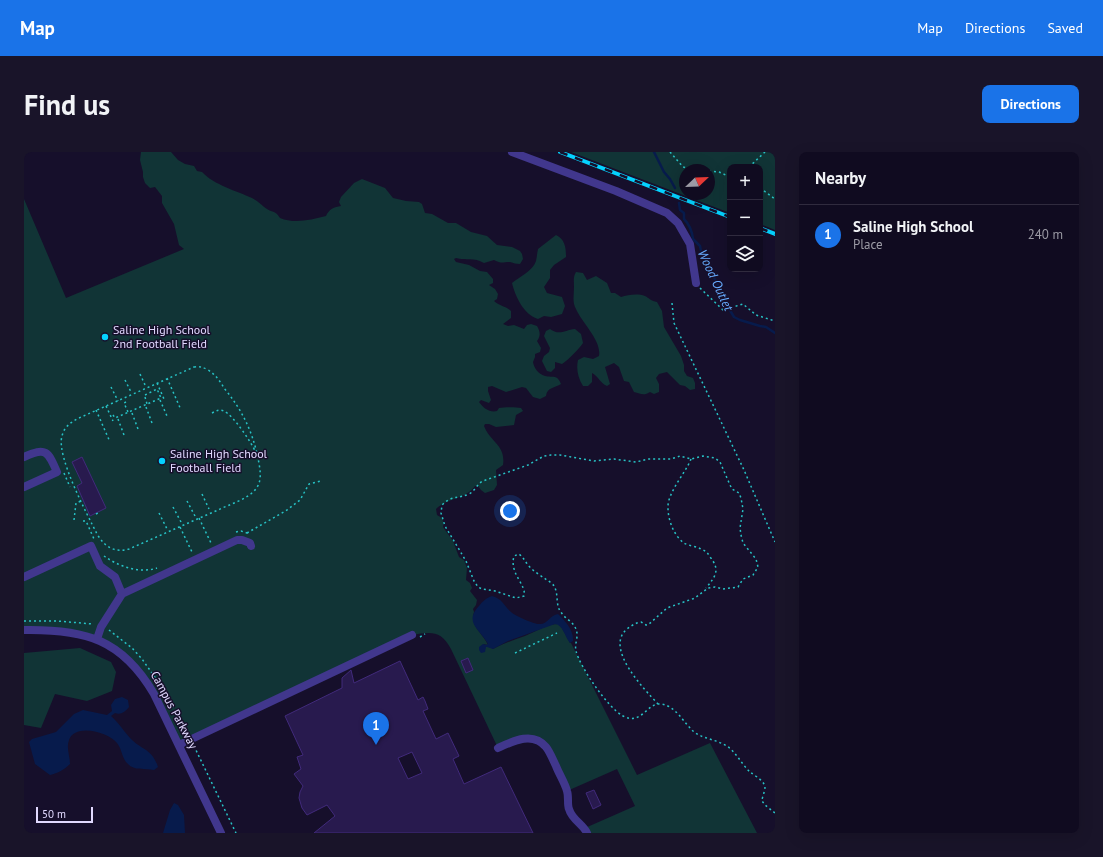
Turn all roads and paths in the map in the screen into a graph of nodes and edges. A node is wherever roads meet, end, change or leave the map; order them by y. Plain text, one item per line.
1 (512, 152) edge
2 (670, 152) edge
3 (765, 152) edge
4 (680, 164) edge
5 (752, 164) edge
6 (715, 172) edge
7 (727, 175) edge
8 (763, 190) edge
9 (775, 199) edge
10 (696, 283) joint
11 (672, 303) dead end
12 (775, 321) edge
13 (140, 374) dead end
14 (167, 378) junction
15 (125, 380) dead end
16 (157, 383) junction
17 (111, 387) dead end
18 (146, 388) junction
19 (131, 392) dead end
20 (164, 398) dead end
21 (160, 400) dead end
22 (118, 401) junction
23 (126, 402) dead end
24 (147, 404) junction
25 (106, 406) junction
26 (146, 407) dead end
27 (96, 410) junction
28 (181, 410) dead end
29 (128, 412) junction
30 (132, 413) dead end
31 (212, 413) dead end
32 (113, 415) dead end
33 (167, 416) dead end
34 (118, 420) dead end
35 (114, 421) dead end
36 (152, 423) dead end
37 (138, 429) dead end
38 (124, 435) dead end
39 (110, 442) dead end
40 (24, 457) edge
41 (691, 459) junction
42 (259, 463) junction
43 (69, 473) junction
44 (65, 475) dead end
45 (321, 481) dead end
46 (24, 487) edge
47 (202, 494) dead end
48 (81, 501) junction
49 (187, 501) dead end
50 (173, 507) dead end
51 (209, 509) dead end
52 (100, 512) dead end
53 (159, 513) dead end
54 (96, 514) dead end
55 (195, 516) dead end
56 (199, 518) junction
57 (74, 520) dead end
58 (83, 521) dead end
59 (181, 522) dead end
60 (180, 527) junction
61 (166, 529) dead end
62 (233, 532) dead end
63 (247, 533) junction
64 (252, 535) dead end
65 (217, 540) dead end
66 (96, 542) dead end
67 (775, 542) edge
68 (251, 546) dead end
69 (198, 549) dead end
70 (102, 554) dead end
71 (160, 567) dead end
72 (24, 577) edge
73 (704, 590) junction
74 (122, 594) junction
75 (24, 621) edge
76 (95, 625) dead end
77 (24, 630) edge
78 (557, 633) dead end
79 (425, 634) dead end
80 (414, 637) joint
81 (96, 639) junction
82 (515, 653) dead end
83 (658, 704) junction
84 (179, 745) junction
85 (194, 746) dead end
86 (498, 748) dead end
87 (775, 813) edge
88 (221, 833) edge
89 (236, 833) edge
90 (588, 833) edge

1 - 10 street
2 - 4 path
3 - 5 path
6 - 7 path
8 - 9 path
10 - 12 path
11 - 67 path
13 - 18 path
14 - 16 path
14 - 28 path
14 - 42 path
15 - 19 path
16 - 18 path
16 - 20 path
17 - 22 path
18 - 22 path
21 - 33 path
22 - 25 path
23 - 29 path
24 - 24 path
24 - 29 path
25 - 27 path
25 - 35 path
26 - 36 path
27 - 39 path
27 - 43 path
29 - 32 path
30 - 37 path
31 - 42 path
34 - 38 path
40 - 46 street
41 - 73 path
41 - 73 path
41 - 83 path
42 - 56 path
43 - 44 path
43 - 48 path
45 - 63 path
47 - 51 path
48 - 57 path
48 - 60 path
49 - 55 path
50 - 59 path
52 - 54 path
53 - 61 path
56 - 60 path
56 - 65 path
58 - 66 path
60 - 69 path
62 - 63 path
63 - 64 path
68 - 74 street
70 - 71 path
72 - 74 street
73 - 83 path
74 - 81 street
75 - 76 path
77 - 81 street, Campus Parkway
78 - 82 path
79 - 80 path
80 - 84 street
81 - 84 street, Campus Parkway
83 - 87 path
84 - 88 street, Campus Parkway
85 - 89 path
86 - 90 street

